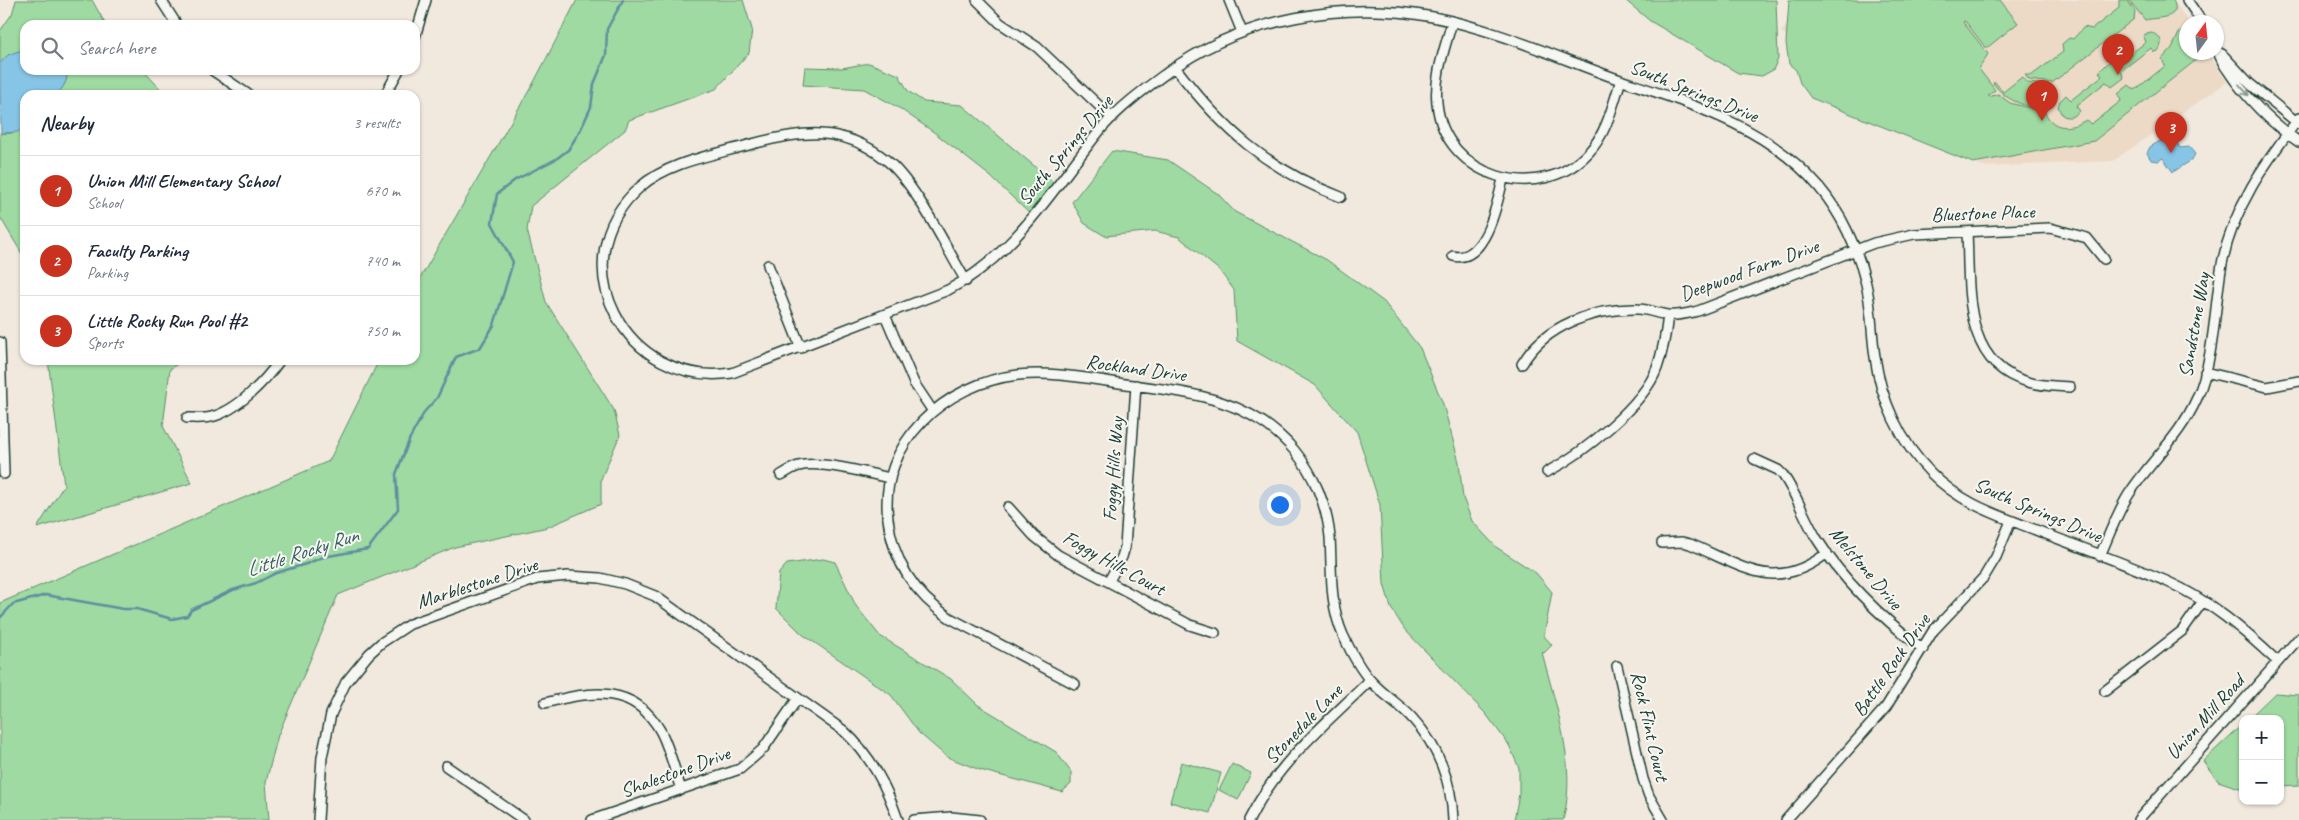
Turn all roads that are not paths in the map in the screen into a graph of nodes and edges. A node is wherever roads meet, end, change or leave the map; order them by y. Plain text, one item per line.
1 (161, 0) edge
2 (426, 0) edge
3 (978, 0) edge
4 (1229, 0) edge
5 (2187, 0) edge
6 (2197, 15) edge
7 (174, 20) edge
8 (420, 20) edge
9 (1452, 22) junction
10 (1242, 32) junction
11 (2224, 56) edge
12 (2222, 60) edge
13 (1175, 67) junction
14 (219, 75) edge
15 (396, 75) edge
16 (1621, 80) junction
17 (242, 90) edge
18 (389, 90) edge
19 (1112, 118) junction
20 (2298, 121) edge
21 (2287, 134) junction
22 (2299, 142) edge
23 (1503, 179) junction
24 (1341, 197) dead end
25 (1966, 232) junction
26 (1855, 250) junction
27 (1453, 256) dead end
28 (2104, 260) dead end
29 (768, 265) dead end
30 (966, 281) junction
31 (885, 315) junction
32 (1668, 315) junction
33 (0, 342) edge
34 (801, 348) junction
35 (1522, 364) dead end
36 (276, 365) edge
37 (2206, 372) junction
38 (2299, 381) edge
39 (2, 385) edge
40 (1136, 385) junction
41 (2070, 387) dead end
42 (932, 410) junction
43 (187, 418) dead end
44 (1754, 459) dead end
45 (1547, 472) dead end
46 (4, 474) dead end
47 (781, 475) dead end
48 (889, 478) junction
49 (1008, 507) dead end
50 (2011, 521) junction
51 (1662, 543) dead end
52 (1827, 553) junction
53 (2100, 556) junction
54 (1109, 581) junction
55 (2203, 601) junction
56 (1215, 632) dead end
57 (2299, 638) edge
58 (1923, 649) junction
59 (2278, 662) junction
60 (1618, 666) dead end
61 (1370, 680) junction
62 (1075, 684) dead end
63 (2105, 691) dead end
64 (798, 698) junction
65 (545, 703) dead end
66 (446, 766) dead end
67 (681, 790) junction
68 (318, 820) edge
69 (524, 820) edge
70 (592, 820) edge
71 (898, 820) edge
72 (914, 820) edge
73 (980, 820) edge
74 (1249, 820) edge
75 (1453, 820) edge
76 (1663, 820) edge
77 (1786, 820) edge
78 (2138, 820) edge

1 - 7 street
2 - 8 street
3 - 19 street
4 - 10 street
5 - 6 street
9 - 10 street, South Springs Drive
9 - 16 street, South Springs Drive
9 - 23 street
10 - 13 street, South Springs Drive
11 - 20 street
12 -> 21 street
13 - 19 street, South Springs Drive
13 - 24 street
14 - 17 street
15 - 18 street
16 - 23 street
16 - 26 street, South Springs Drive
19 - 30 street, South Springs Drive
20 - 21 street, Sandstone Way
21 - 22 street
21 - 37 street, Sandstone Way
23 - 27 street
25 - 26 street, Bluestone Place
25 - 28 street, Bluestone Place
25 - 41 street
26 - 32 street, Deepwood Farm Drive
26 - 50 street, South Springs Drive
29 - 34 street
30 - 31 street, South Springs Drive
30 - 34 street, South Springs Drive
31 - 34 street, South Springs Drive
31 - 42 street
32 - 35 street, Deepwood Farm Drive
32 - 45 street
33 - 39 street
36 - 43 street
37 - 38 street
37 - 53 street, Sandstone Way
39 - 46 street
40 - 42 street, Rockland Drive
40 - 54 street, Foggy Hills Way
40 - 61 street, Rockland Drive
42 - 48 street, Rockland Drive
44 - 52 street, Melstone Drive
47 - 48 street
48 - 62 street, Rockland Drive
49 - 54 street, Foggy Hills Court
50 - 53 street, South Springs Drive
50 - 58 street, Battle Rock Drive
51 - 52 street
52 - 58 street, Melstone Drive
53 - 55 street, South Springs Drive
54 - 56 street, Foggy Hills Court
55 - 59 street, South Springs Drive
55 - 63 street
57 - 59 street, Union Mill Road
58 - 77 street, Battle Rock Drive
59 - 78 street, Union Mill Road
60 - 76 street, Rock Flint Court
61 - 74 street, Stonedale Lane
61 - 75 street, Rockland Drive
64 - 67 street, Shalestone Drive
64 - 68 street, Marblestone Drive
64 - 71 street, Marblestone Drive
65 - 67 street
66 - 69 street
67 - 70 street, Shalestone Drive
72 - 73 street

